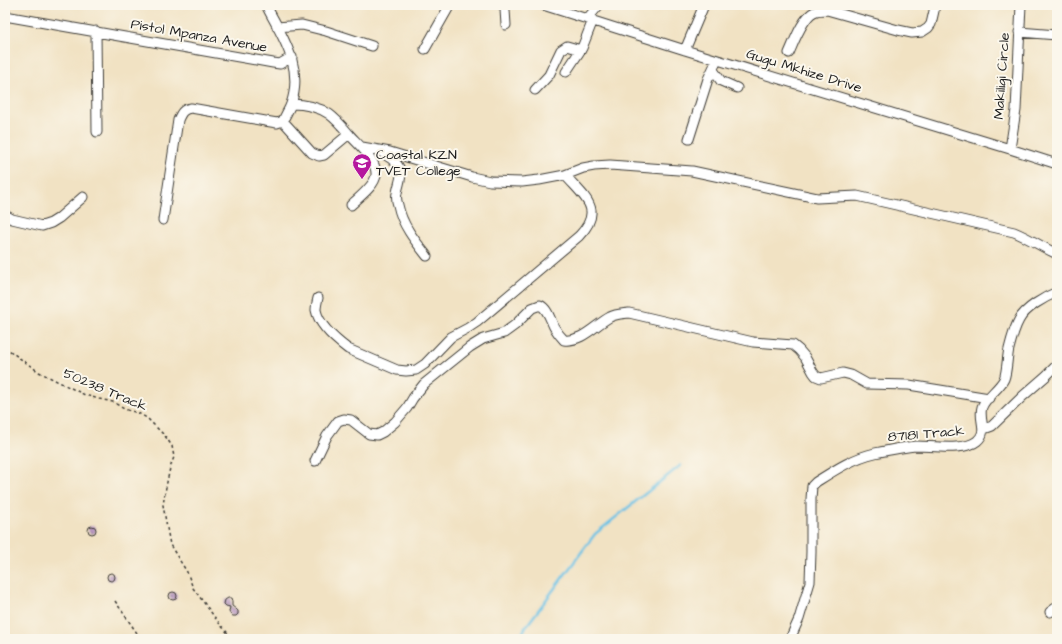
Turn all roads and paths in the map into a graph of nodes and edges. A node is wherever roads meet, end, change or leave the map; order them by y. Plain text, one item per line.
1 (266, 5) edge
2 (450, 5) edge
3 (503, 5) edge
4 (542, 5) edge
5 (598, 5) edge
6 (704, 5) edge
7 (934, 5) edge
8 (1020, 5) edge
9 (5, 16) edge
10 (590, 20) junction
11 (506, 25) dead end
12 (277, 27) junction
13 (96, 31) junction
14 (1019, 32) junction
15 (1057, 35) edge
16 (372, 46) dead end
17 (425, 49) dead end
18 (581, 50) junction
19 (685, 50) junction
20 (788, 53) dead end
21 (292, 57) junction
22 (717, 60) junction
23 (713, 70) junction
24 (566, 72) dead end
25 (738, 88) dead end
26 (535, 90) dead end
27 (291, 104) junction
28 (283, 121) junction
29 (97, 132) dead end
30 (349, 134) junction
31 (689, 139) dead end
32 (362, 147) junction
33 (377, 149) junction
34 (1010, 149) junction
35 (1057, 164) edge
36 (565, 175) junction
37 (83, 197) dead end
38 (351, 205) dead end
39 (5, 215) edge
40 (163, 220) dead end
41 (1057, 254) edge
42 (427, 256) dead end
43 (1057, 292) edge
44 (318, 298) dead end
45 (5, 347) edge
46 (1057, 365) edge
47 (989, 398) junction
48 (984, 429) junction
49 (315, 461) dead end
50 (115, 601) dead end
51 (141, 639) edge
52 (233, 639) edge
53 (790, 639) edge

1 - 12 street
2 - 17 street
3 - 11 street
4 - 10 street, Gugu Mkhize Drive
5 - 10 street
6 - 19 street
7 - 20 street
8 - 14 street, Makiligi Circle
9 - 13 street, Pistol Mpanza Avenue
10 - 18 street
10 - 19 street, Gugu Mkhize Drive
12 - 16 street
12 - 21 street
13 - 21 street, Pistol Mpanza Avenue
13 - 29 street
14 - 15 street
14 - 34 street, Makiligi Circle
18 - 24 street
18 - 26 street
19 - 22 street, Gugu Mkhize Drive
21 - 27 street
22 - 23 street
22 - 34 street, Gugu Mkhize Drive
23 - 25 street
23 - 31 street
27 - 28 street
27 - 30 street
28 - 30 street
28 - 40 street
30 - 32 street
32 - 33 street
32 - 38 street
33 - 36 street
33 - 42 street
34 - 35 street, Gugu Mkhize Drive
36 - 41 street
36 - 44 street
37 - 39 street
43 - 47 street, 87181 Track
45 - 52 path, 50238 Track
46 - 48 street
47 - 48 street, 87181 Track
47 - 49 street
48 - 53 street, 87181 Track
50 - 51 path

